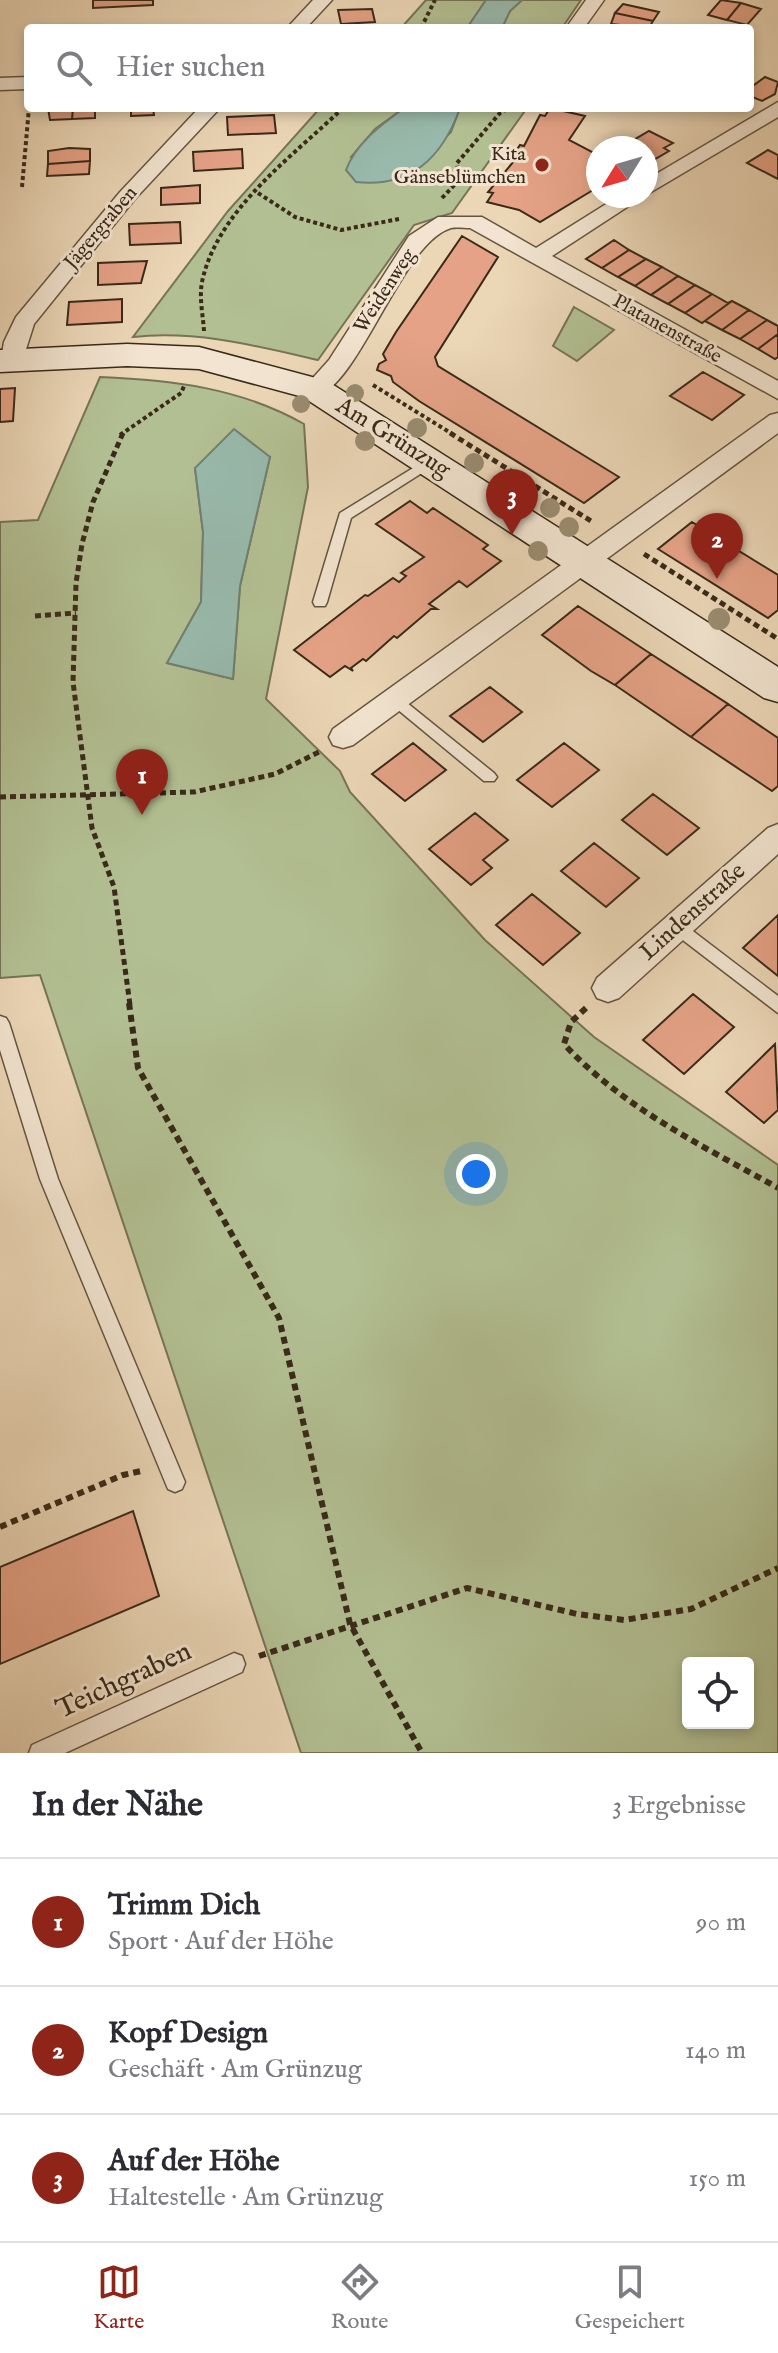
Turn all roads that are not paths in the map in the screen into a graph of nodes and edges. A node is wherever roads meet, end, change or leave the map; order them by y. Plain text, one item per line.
1 (323, 0) edge
2 (595, 0) edge
3 (300, 24) edge
4 (578, 24) edge
5 (24, 83) edge
6 (0, 84) edge
7 (778, 108) edge
8 (206, 112) edge
9 (736, 112) edge
10 (755, 123) junction
11 (658, 182) edge
12 (615, 208) edge
13 (536, 257) junction
14 (7, 360) edge
15 (315, 389) junction
16 (778, 391) edge
17 (778, 421) edge
18 (431, 461) junction
19 (587, 562) junction
20 (320, 602) dead end
21 (778, 687) edge
22 (396, 700) junction
23 (343, 737) road end
24 (489, 777) dead end
25 (778, 836) edge
26 (677, 926) junction
27 (608, 988) road end
28 (778, 1006) edge
29 (0, 1023) edge
30 (175, 1482) road end
31 (234, 1664) road end
32 (40, 1753) edge

1 - 3 street
2 - 4 street
5 - 6 street
7 - 10 street
8 - 14 street, Jägergraben
9 - 10 street
10 - 11 street
12 - 13 street
13 - 15 street, Weidenweg
13 - 16 street, Platanenstraße
14 - 15 street, Am Grünzug
15 - 18 street, Am Grünzug
17 - 19 street
18 - 19 street, Am Grünzug
18 - 20 lane
19 - 21 street, Am Grünzug
19 - 22 street
22 - 23 street
22 - 24 lane
25 - 26 street, Lindenstraße
26 - 27 street, Lindenstraße
26 - 28 lane
29 - 30 lane
31 - 32 lane, Teichgraben

